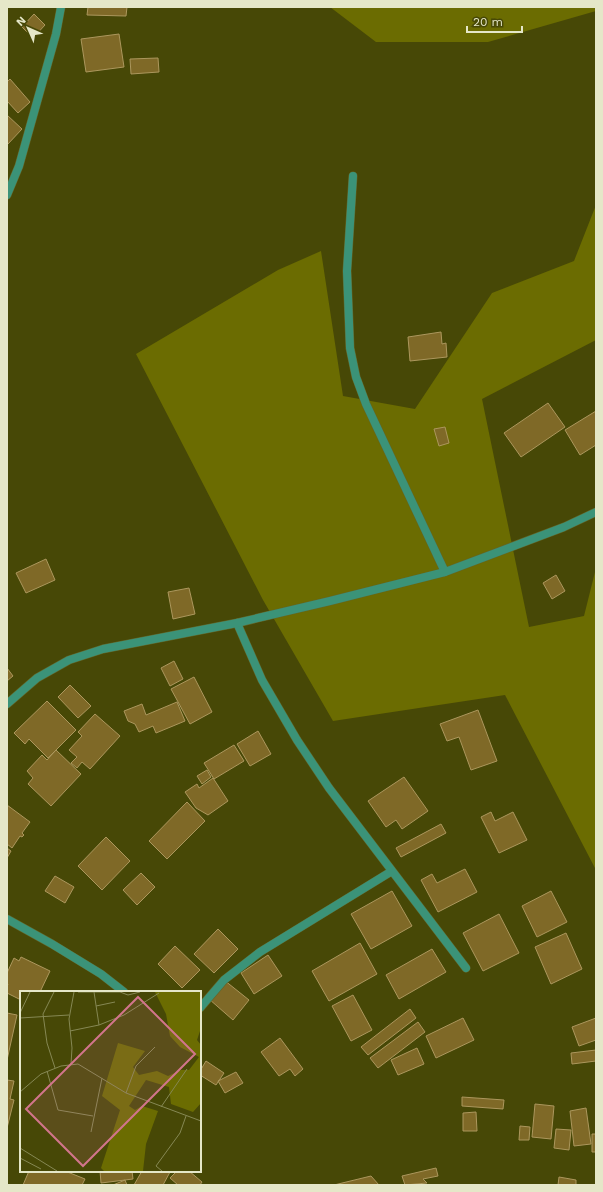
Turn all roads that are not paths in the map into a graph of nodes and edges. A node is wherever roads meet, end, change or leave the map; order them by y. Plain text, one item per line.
1 (61, 7) edge
2 (352, 176) dead end
3 (7, 195) edge
4 (596, 512) edge
5 (445, 572) junction
6 (237, 623) junction
7 (7, 704) edge
8 (392, 871) junction
9 (7, 919) edge
10 (466, 968) dead end
11 (123, 991) edge
12 (201, 1007) edge

1 - 3 street
2 - 5 street
4 - 5 street
5 - 6 street
6 - 7 street
6 - 8 street
8 - 10 street
8 - 12 street
9 - 11 street

